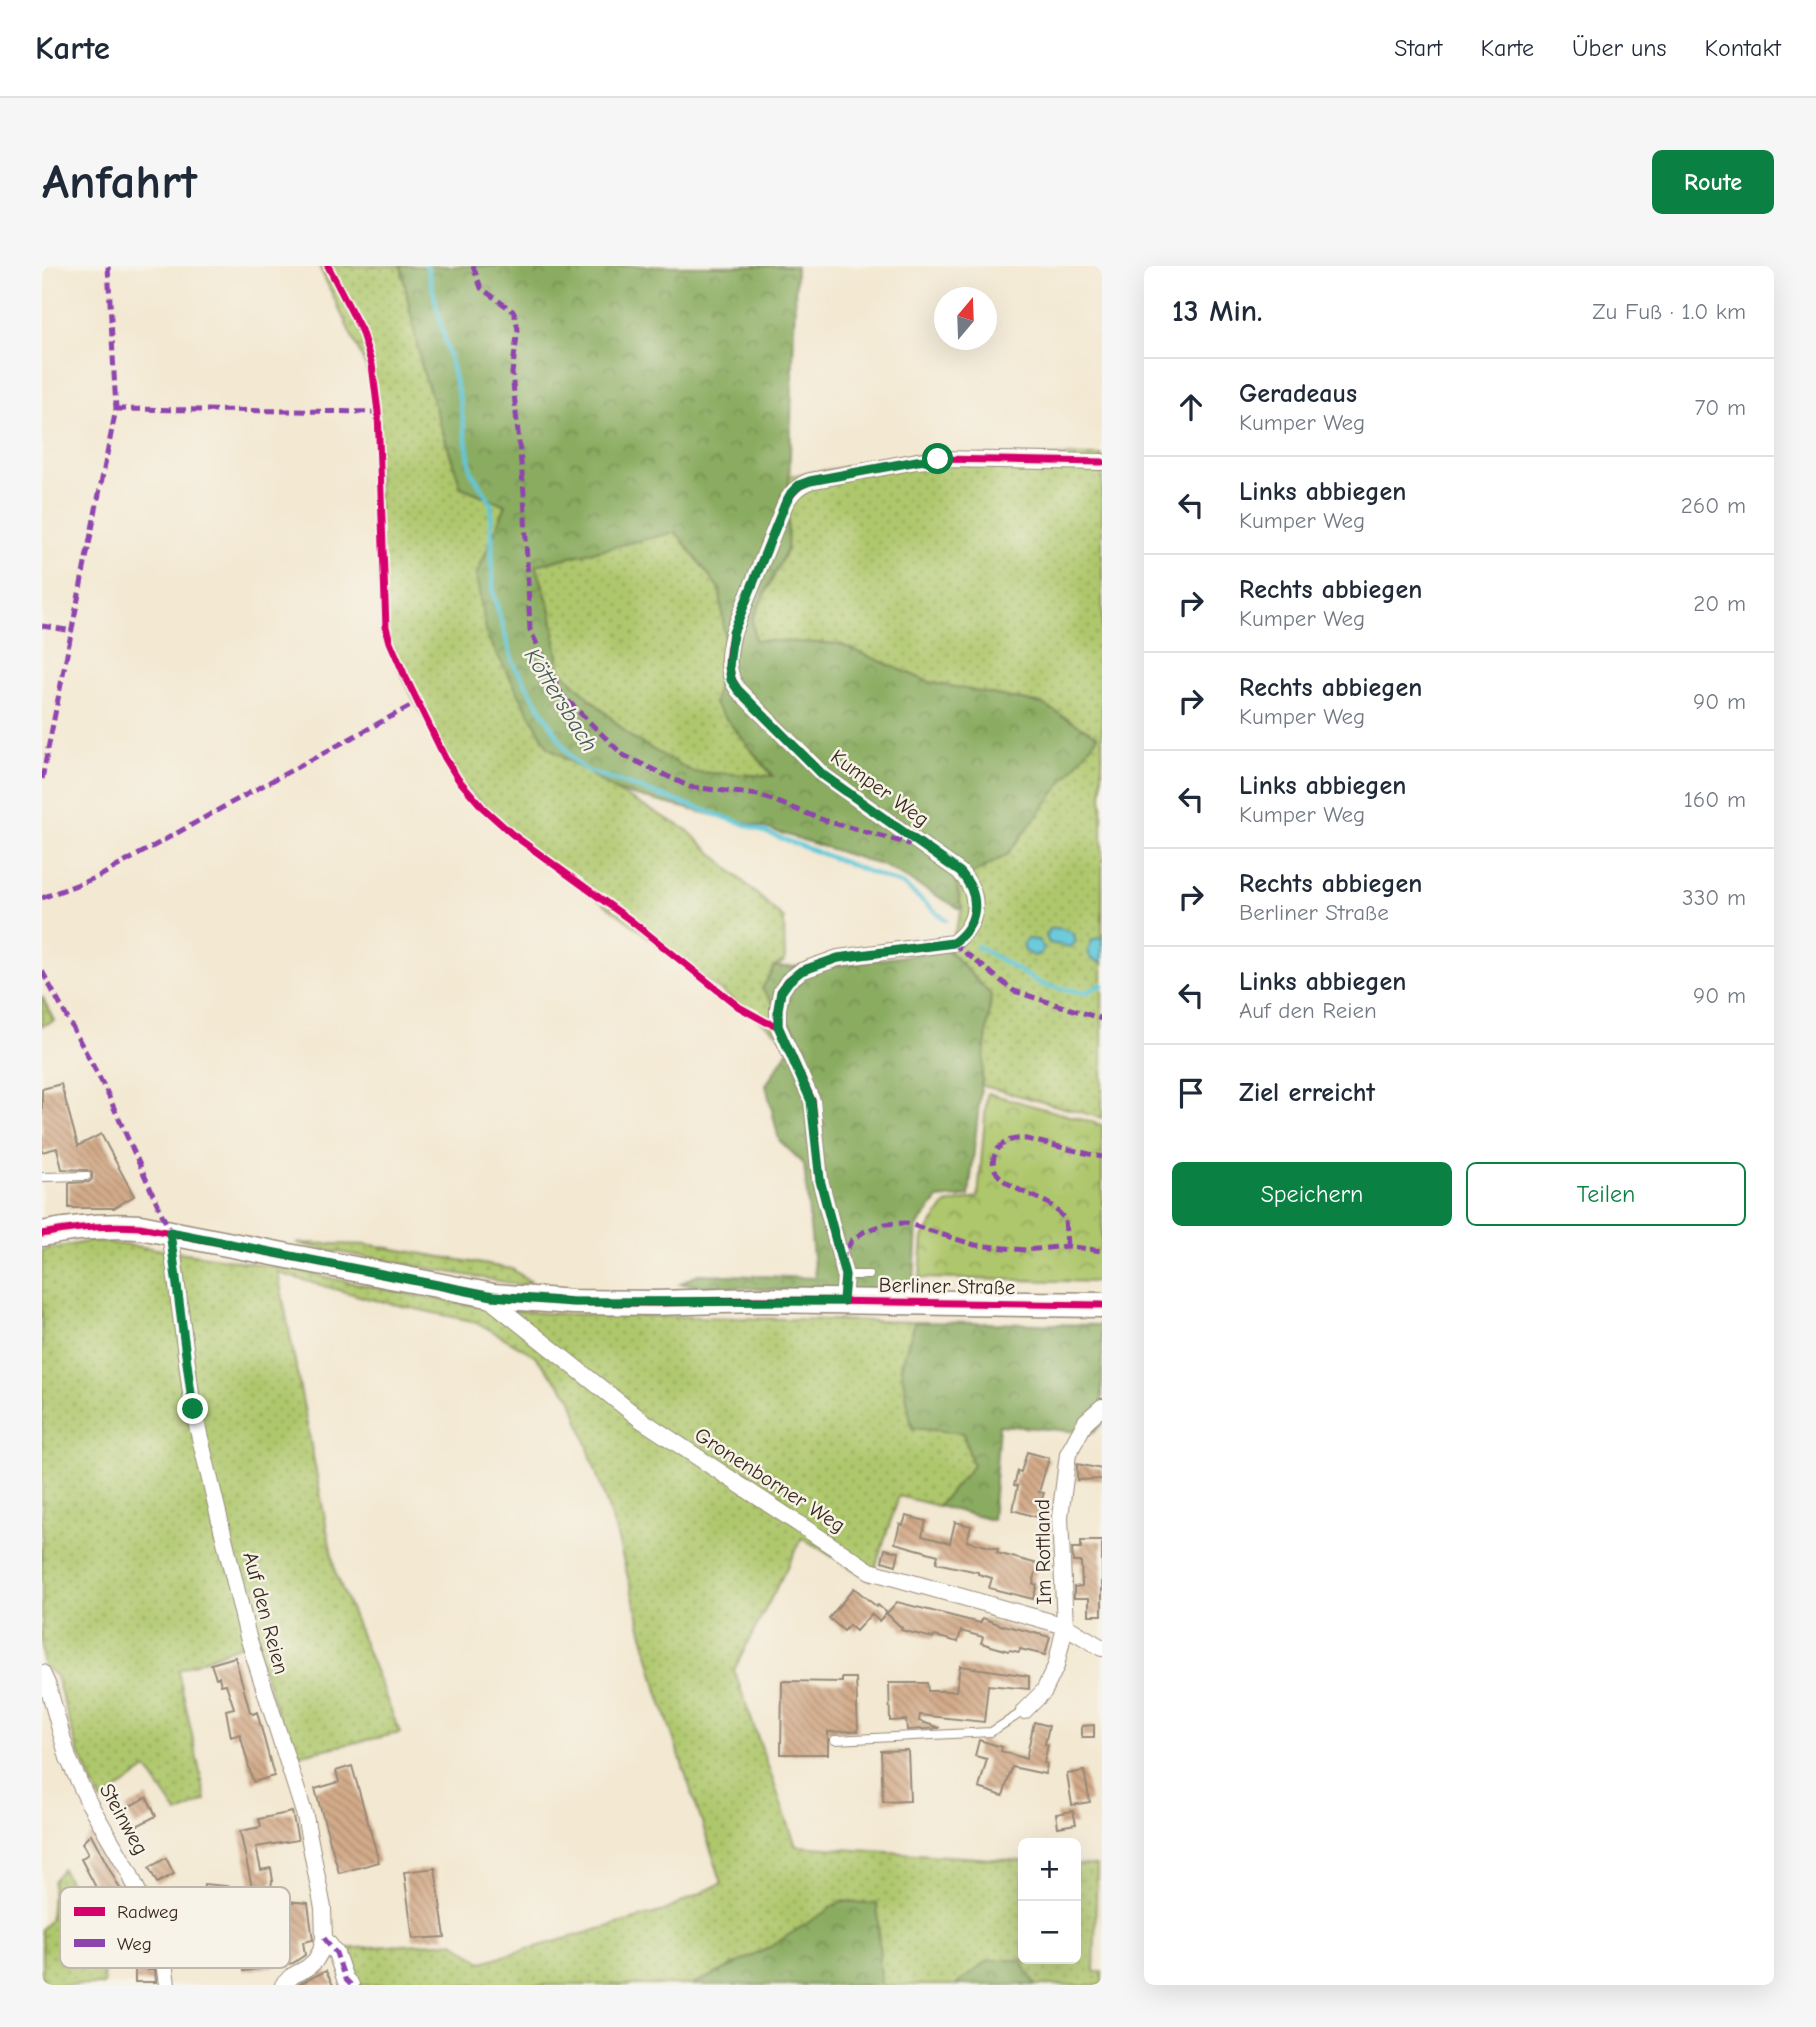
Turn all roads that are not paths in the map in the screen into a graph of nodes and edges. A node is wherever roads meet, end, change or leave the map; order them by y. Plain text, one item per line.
1 (1102, 462) edge
2 (86, 1176) dead end
3 (42, 1177) edge
4 (170, 1232) junction
5 (42, 1234) edge
6 (845, 1275) junction
7 (869, 1275) dead end
8 (493, 1296) junction
9 (843, 1301) junction
10 (1102, 1305) edge
11 (1102, 1407) edge
12 (1065, 1626) junction
13 (1102, 1634) edge
14 (1102, 1648) edge
15 (42, 1673) edge
16 (1024, 1711) joint
17 (835, 1740) dead end
18 (136, 1887) edge
19 (324, 1938) junction
20 (283, 1985) edge
21 (351, 1985) edge

1 - 6 street, Kumper Weg
2 - 3 lane
4 - 5 main road, Berliner Straße
4 - 8 main road, Berliner Straße
4 - 19 street, Auf den Reien
6 - 7 lane
6 - 9 street, Kumper Weg
8 - 9 main road, Berliner Straße
8 - 12 street, Gronenborner Weg
9 - 10 main road, Berliner Straße
11 - 12 street, Im Rottland
12 - 13 street, Gronenborner Weg
12 - 14 street, Gronenborner Weg
12 - 16 street
15 - 18 street, Steinweg
16 - 17 lane
19 - 20 street
19 - 21 street

